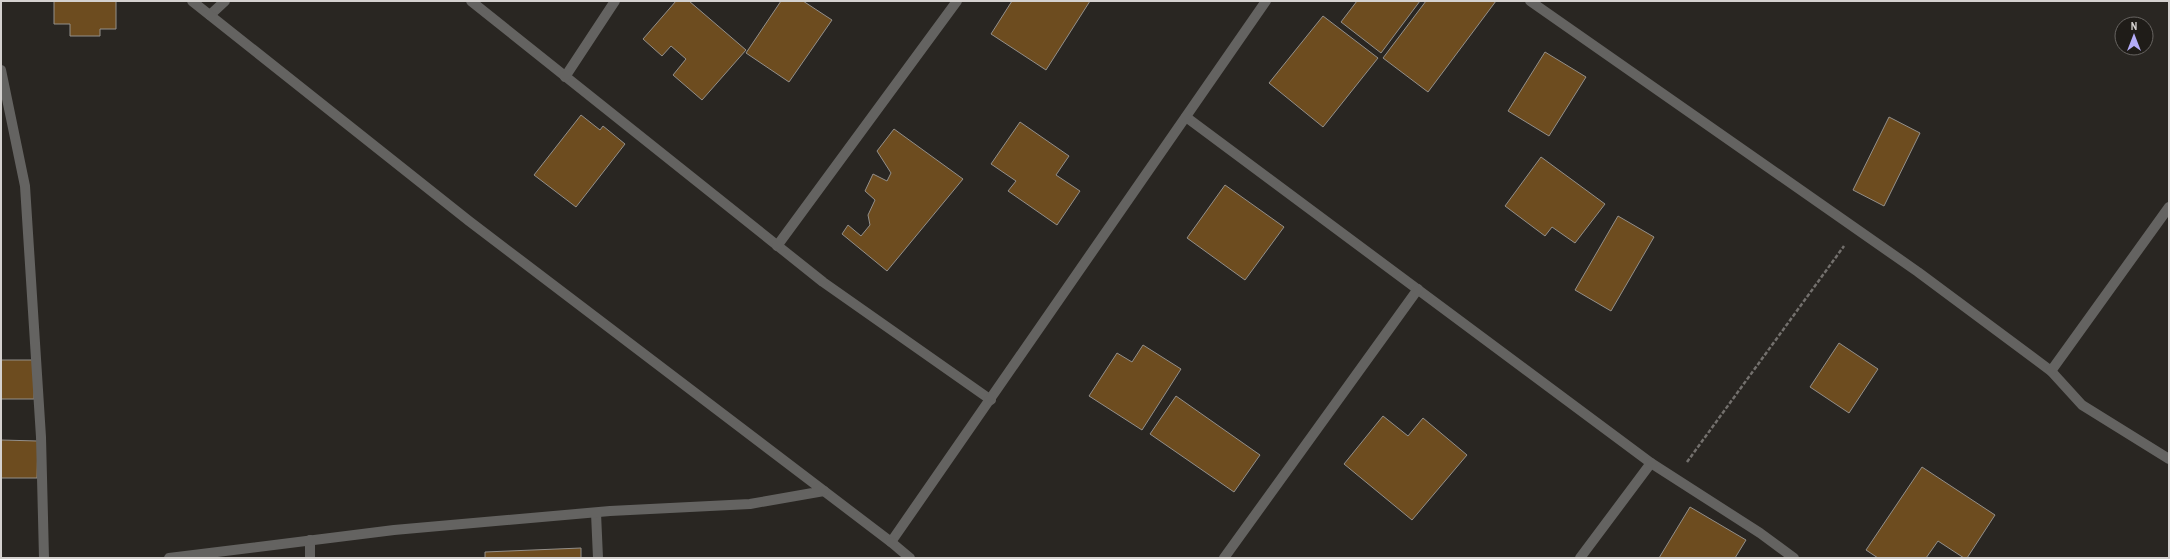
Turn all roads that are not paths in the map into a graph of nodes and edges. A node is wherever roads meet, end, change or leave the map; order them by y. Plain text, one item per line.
1 (192, 1) edge
2 (224, 1) edge
3 (472, 1) edge
4 (615, 1) edge
5 (957, 1) edge
6 (1266, 1) edge
7 (1530, 1) edge
8 (210, 15) junction
9 (1, 70) edge
10 (566, 77) junction
11 (1186, 117) junction
12 (2169, 207) edge
13 (777, 246) junction
14 (1418, 289) junction
15 (2051, 371) junction
16 (991, 400) junction
17 (2169, 459) edge
18 (1651, 463) junction
19 (824, 491) junction
20 (596, 513) junction
21 (310, 540) junction
22 (891, 542) junction
23 (44, 558) edge
24 (168, 558) edge
25 (310, 558) edge
26 (598, 558) edge
27 (910, 558) edge
28 (1224, 558) edge
29 (1580, 558) edge
30 (1794, 558) edge

1 - 8 street
2 - 8 street
3 - 10 street
4 - 10 street
5 - 13 street
6 - 11 street
7 - 15 street
8 - 19 street
9 - 23 street
10 - 13 street
11 - 14 street
11 - 16 street
12 - 15 street
13 - 16 street
14 - 18 street
14 - 28 street
15 - 17 street
16 - 22 street
18 - 29 street
18 - 30 street
19 - 20 street
19 - 22 street
20 - 21 street
20 - 26 street
21 - 24 street
21 - 25 street
22 - 27 street

